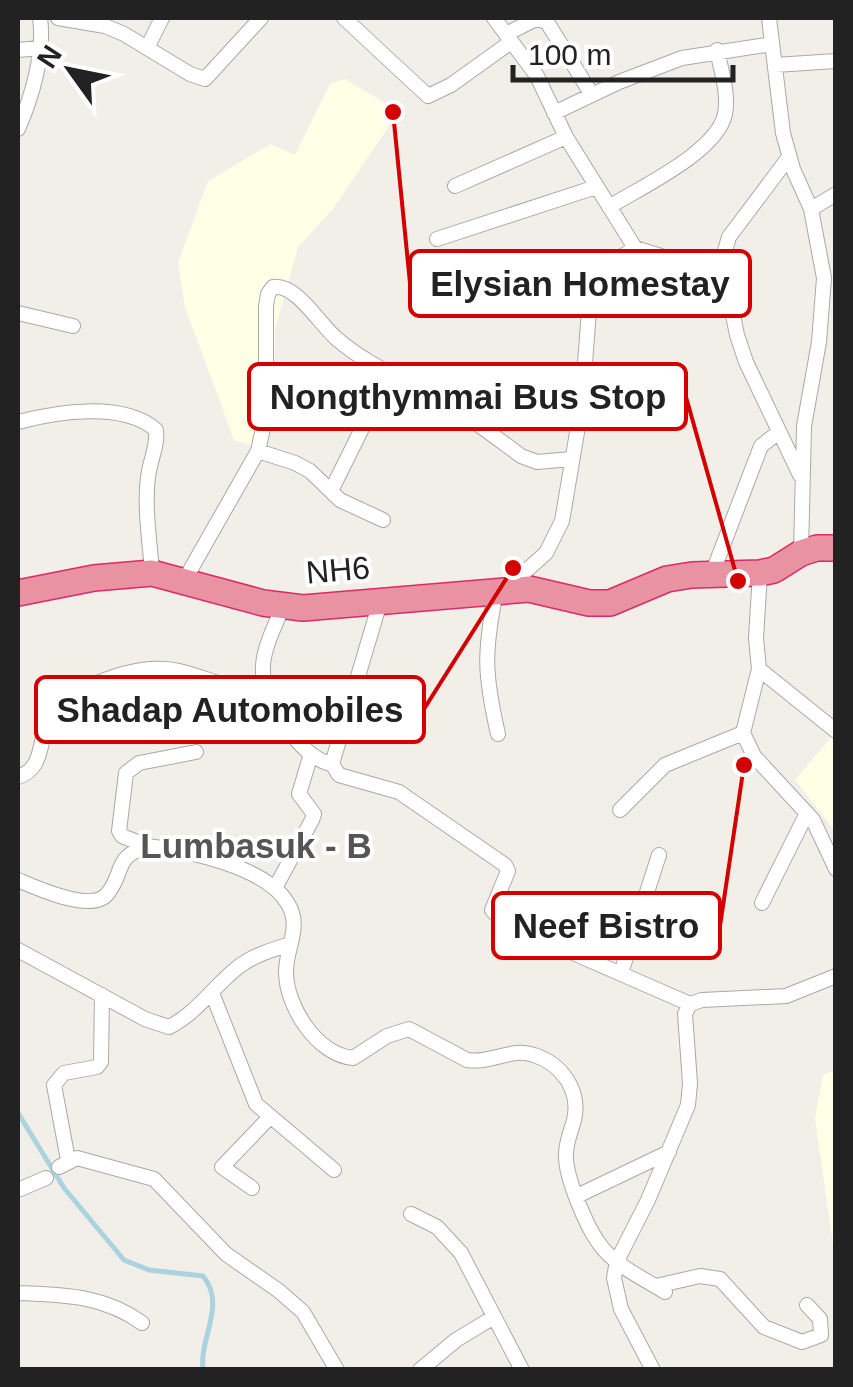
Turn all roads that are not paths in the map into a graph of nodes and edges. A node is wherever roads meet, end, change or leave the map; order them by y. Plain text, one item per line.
1 (40, 18) edge
2 (58, 18) edge
3 (162, 18) edge
4 (261, 18) edge
5 (344, 18) edge
6 (494, 18) edge
7 (770, 18) edge
8 (508, 38) junction
9 (772, 44) junction
10 (40, 48) junction
11 (147, 48) junction
12 (18, 50) edge
13 (717, 50) junction
14 (836, 60) edge
15 (774, 65) junction
16 (592, 95) junction
17 (554, 113) junction
18 (20, 119) edge
19 (566, 137) junction
20 (789, 157) junction
21 (454, 186) dead end
22 (596, 187) junction
23 (836, 194) edge
24 (609, 207) junction
25 (811, 210) junction
26 (436, 239) dead end
27 (635, 248) junction
28 (722, 260) junction
29 (18, 312) edge
30 (73, 326) dead end
31 (389, 374) junction
32 (18, 422) edge
33 (779, 432) junction
34 (258, 451) junction
35 (572, 459) junction
36 (802, 479) junction
37 (331, 491) junction
38 (382, 520) dead end
39 (836, 548) edge
40 (802, 552) junction
41 (152, 573) junction
42 (760, 573) junction
43 (712, 574) junction
44 (184, 581) junction
45 (500, 590) junction
46 (18, 593) edge
47 (381, 599) junction
48 (283, 606) junction
49 (759, 669) junction
50 (266, 687) junction
51 (836, 732) edge
52 (743, 733) junction
53 (498, 734) dead end
54 (196, 752) dead end
55 (311, 754) junction
56 (332, 764) junction
57 (18, 776) edge
58 (620, 810) dead end
59 (807, 812) junction
60 (147, 846) junction
61 (659, 855) dead end
62 (836, 869) edge
63 (18, 880) edge
64 (275, 888) junction
65 (762, 903) dead end
66 (290, 944) junction
67 (18, 950) edge
68 (620, 972) junction
69 (836, 976) edge
70 (212, 993) junction
71 (102, 995) junction
72 (690, 1004) junction
73 (269, 1118) junction
74 (669, 1152) junction
75 (334, 1170) dead end
76 (46, 1178) dead end
77 (252, 1188) dead end
78 (18, 1190) edge
79 (577, 1196) junction
80 (411, 1214) dead end
81 (617, 1261) junction
82 (18, 1293) edge
83 (807, 1305) dead end
84 (494, 1317) junction
85 (142, 1323) dead end
86 (337, 1370) edge
87 (420, 1370) edge
88 (522, 1370) edge
89 (653, 1370) edge

1 - 10 street
2 - 11 street
3 - 11 street
4 - 11 street
5 - 8 street
6 - 8 street
7 - 9 street
8 - 16 street
8 - 17 street
9 - 13 street
9 - 15 street
10 - 12 street
10 - 18 street
13 - 16 street
13 - 24 street
14 - 15 street
15 - 20 street
16 - 17 street
17 - 19 street
19 - 21 street
19 - 22 street
20 - 25 street
20 - 28 street
22 - 24 street
22 - 26 street
23 - 25 street
24 - 27 street
25 - 36 street
27 - 28 street
27 - 35 street
28 - 33 street
29 - 30 street
31 - 34 street
31 - 35 street
31 - 37 street
32 - 41 street
33 - 36 street
33 - 43 street
34 - 37 street
34 - 44 street
35 - 45 street
36 - 40 street
37 - 38 street
39 - 40 highway, NH6 / NH6
40 - 42 highway, NH6 / NH6
41 - 44 highway, NH6 / NH6
41 - 46 highway, NH6 / NH6
42 - 43 highway, NH6 / NH6
42 - 49 street
43 - 45 highway, NH6 / NH6
44 - 48 highway, NH6 / NH6
45 - 47 highway, NH6 / NH6
45 - 53 street
47 - 48 highway, NH6 / NH6
47 - 56 street
48 - 50 street
49 - 51 street
49 - 52 street
50 - 55 street
50 - 57 street
52 - 58 street
52 - 59 street
54 - 60 street
55 - 56 street
55 - 64 street
56 - 68 street
59 - 62 street
59 - 65 street
60 - 63 street
60 - 64 street
61 - 68 street
64 - 66 street
66 - 70 street
66 - 79 street
67 - 71 street
68 - 72 street
69 - 72 street
70 - 71 street
70 - 73 street
71 - 86 street
72 - 74 street
73 - 75 street
73 - 77 street
74 - 79 street
74 - 81 street
76 - 78 street
79 - 81 street
80 - 84 street
81 - 83 street
81 - 89 street
82 - 85 street
84 - 87 street
84 - 88 street

